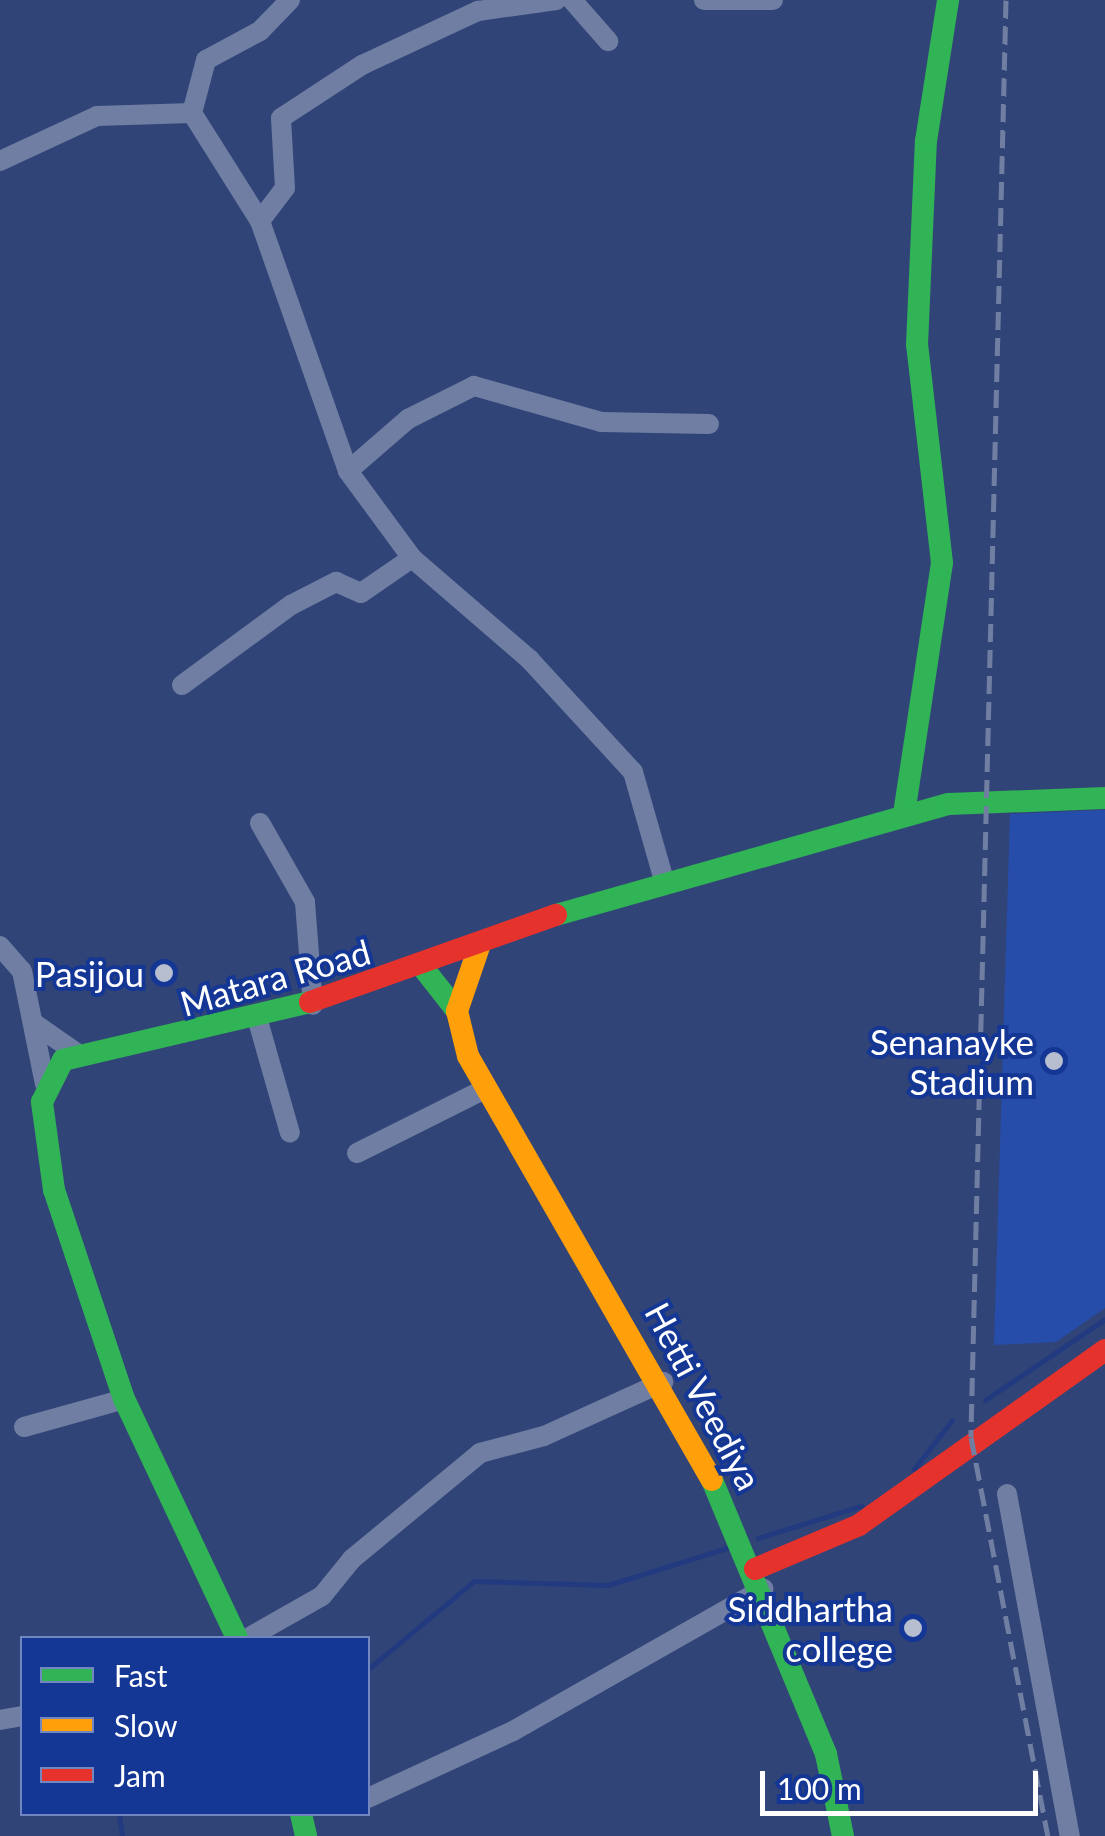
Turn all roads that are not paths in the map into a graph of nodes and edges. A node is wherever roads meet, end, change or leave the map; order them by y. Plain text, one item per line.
1 (290, 0) edge
2 (556, 0) edge
3 (572, 0) edge
4 (704, 0) edge
5 (773, 0) edge
6 (948, 0) edge
7 (608, 40) dead end
8 (192, 113) junction
9 (0, 160) edge
10 (260, 221) junction
11 (709, 424) dead end
12 (348, 471) junction
13 (412, 558) junction
14 (182, 684) dead end
15 (1105, 798) edge
16 (904, 814) junction
17 (260, 823) dead end
18 (664, 880) junction
19 (480, 944) junction
20 (0, 946) edge
21 (424, 969) junction
22 (313, 1004) junction
23 (457, 1010) junction
24 (258, 1021) junction
25 (35, 1024) junction
26 (78, 1054) junction
27 (45, 1084) junction
28 (485, 1089) junction
29 (290, 1133) dead end
30 (357, 1153) dead end
31 (1105, 1350) edge
32 (663, 1382) junction
33 (124, 1399) junction
34 (24, 1427) dead end
35 (1007, 1494) dead end
36 (756, 1571) junction
37 (237, 1636) edge
38 (252, 1636) edge
39 (370, 1797) edge
40 (844, 1836) edge
41 (1070, 1836) edge

1 - 8 street
2 - 10 street
3 - 7 street
4 - 5 street
6 - 16 main road
8 - 9 street
8 - 10 street
10 - 12 street
11 - 12 street
12 - 13 street
13 - 14 street
13 - 18 street
15 - 16 main road, Matara Road
16 - 18 main road, Matara Road
17 - 22 street
18 - 19 main road, Matara Road
19 - 21 main road, Matara Road
19 - 23 main road
20 - 25 street
21 - 22 main road, Matara Road
21 - 23 main road, Hetti Veediya
22 - 24 main road, Matara Road
23 - 28 main road, Hetti Veediya
24 - 26 main road, Matara Road
24 - 29 street
25 - 26 street
25 - 27 street
26 - 27 main road
27 - 33 main road
28 - 30 street
28 - 32 main road, Hetti Veediya
31 - 36 main road
32 - 36 main road, Hetti Veediya
32 - 38 street
33 - 34 street
33 - 37 main road
35 - 41 street
36 - 39 street
36 - 40 main road, Hetti Veediya

